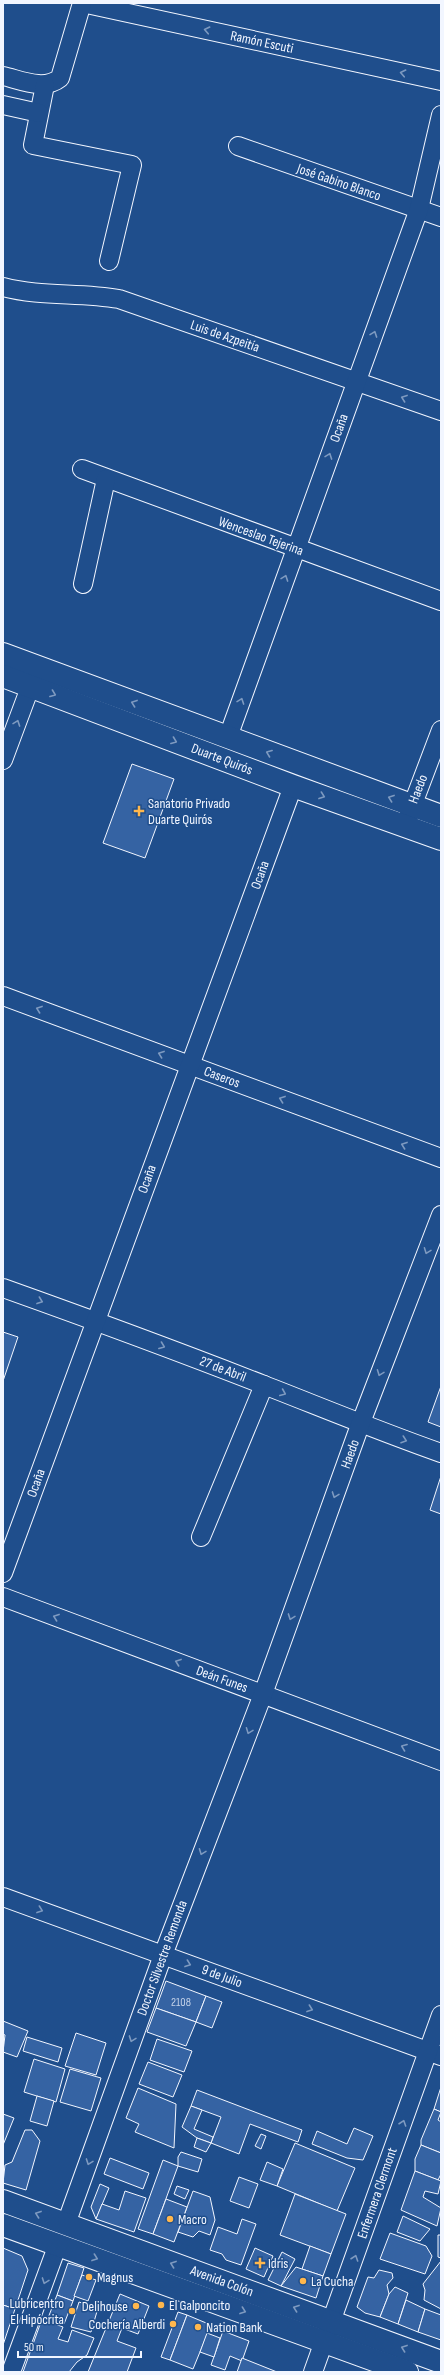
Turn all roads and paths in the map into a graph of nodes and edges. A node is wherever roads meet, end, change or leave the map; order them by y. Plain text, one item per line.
1 (82, 3) edge
2 (3, 76) edge
3 (441, 81) edge
4 (45, 85) junction
5 (3, 105) edge
6 (39, 113) junction
7 (441, 115) edge
8 (238, 146) dead end
9 (419, 210) junction
10 (441, 217) edge
11 (109, 261) dead end
12 (3, 287) edge
13 (356, 381) junction
14 (441, 411) edge
15 (82, 469) dead end
16 (106, 479) junction
17 (295, 548) junction
18 (83, 584) dead end
19 (441, 601) edge
20 (3, 654) edge
21 (3, 676) edge
22 (34, 676) junction
23 (441, 730) edge
24 (228, 737) junction
25 (3, 760) edge
26 (293, 786) junction
27 (408, 815) junction
28 (441, 816) edge
29 (441, 839) edge
30 (3, 996) edge
31 (190, 1065) junction
32 (441, 1158) edge
33 (441, 1215) edge
34 (3, 1288) edge
35 (94, 1321) junction
36 (264, 1385) junction
37 (360, 1425) junction
38 (441, 1453) edge
39 (201, 1537) dead end
40 (3, 1573) edge
41 (3, 1597) edge
42 (263, 1694) junction
43 (441, 1761) edge
44 (3, 1897) edge
45 (163, 1955) junction
46 (441, 2015) edge
47 (434, 2054) edge
48 (3, 2201) edge
49 (66, 2224) junction
50 (3, 2225) edge
51 (58, 2244) junction
52 (329, 2331) junction
53 (441, 2362) edge
54 (11, 2372) edge
55 (313, 2372) edge
56 (407, 2372) edge

3 -> 1 street, Ramón Escuti
1 - 4 street
2 - 4 street
4 - 6 street
5 - 6 street
6 - 11 street
7 - 9 street, Ocaña
8 - 9 street, José Gabino Blanco
9 - 10 street, José Gabino Blanco
13 -> 9 street, Ocaña
12 - 13 street, Luis de Azpeitía
14 -> 13 street, Luis de Azpeitía
17 -> 13 street, Ocaña
15 - 16 street, Wenceslao Tejerina
16 - 17 street, Wenceslao Tejerina
16 - 18 street
17 - 19 street, Wenceslao Tejerina
24 -> 17 street, Ocaña
20 - 22 main road, Duarte Quirós
21 - 22 main road, Duarte Quirós
24 -> 22 main road, Duarte Quirós
25 -> 22 street
22 -> 26 main road, Duarte Quirós
23 - 27 street, Haedo
27 -> 24 main road, Duarte Quirós
26 -> 27 main road, Duarte Quirós
26 - 31 street, Ocaña
27 - 28 main road, Duarte Quirós
27 - 29 main road, Duarte Quirós
31 -> 30 street, Caseros
32 -> 31 street, Caseros
31 - 35 street, Ocaña
33 -> 37 street, Haedo
34 -> 35 street, 27 de Abril
35 -> 36 street, 27 de Abril
35 - 40 street, Ocaña
36 -> 37 street, 27 de Abril
36 - 39 street
37 -> 38 street, 27 de Abril
37 -> 42 street, Haedo
42 -> 41 street, Deán Funes
43 -> 42 street, Deán Funes
42 -> 45 street, Doctor Silvestre Remonda
44 -> 45 street, 9 de Julio
45 -> 47 street, 9 de Julio
45 -> 49 street, Doctor Silvestre Remonda
46 - 47 street, Enfermera Clermont
52 -> 47 street, Enfermera Clermont
49 -> 48 main road, Avenida Colón
52 -> 49 main road, Avenida Colón
50 - 51 main road, Avenida Colón
51 -> 52 main road, Avenida Colón
51 -> 54 street
53 -> 52 main road, Avenida Colón
52 - 55 street, Enfermera Clermont
52 - 56 main road, Avenida Colón

